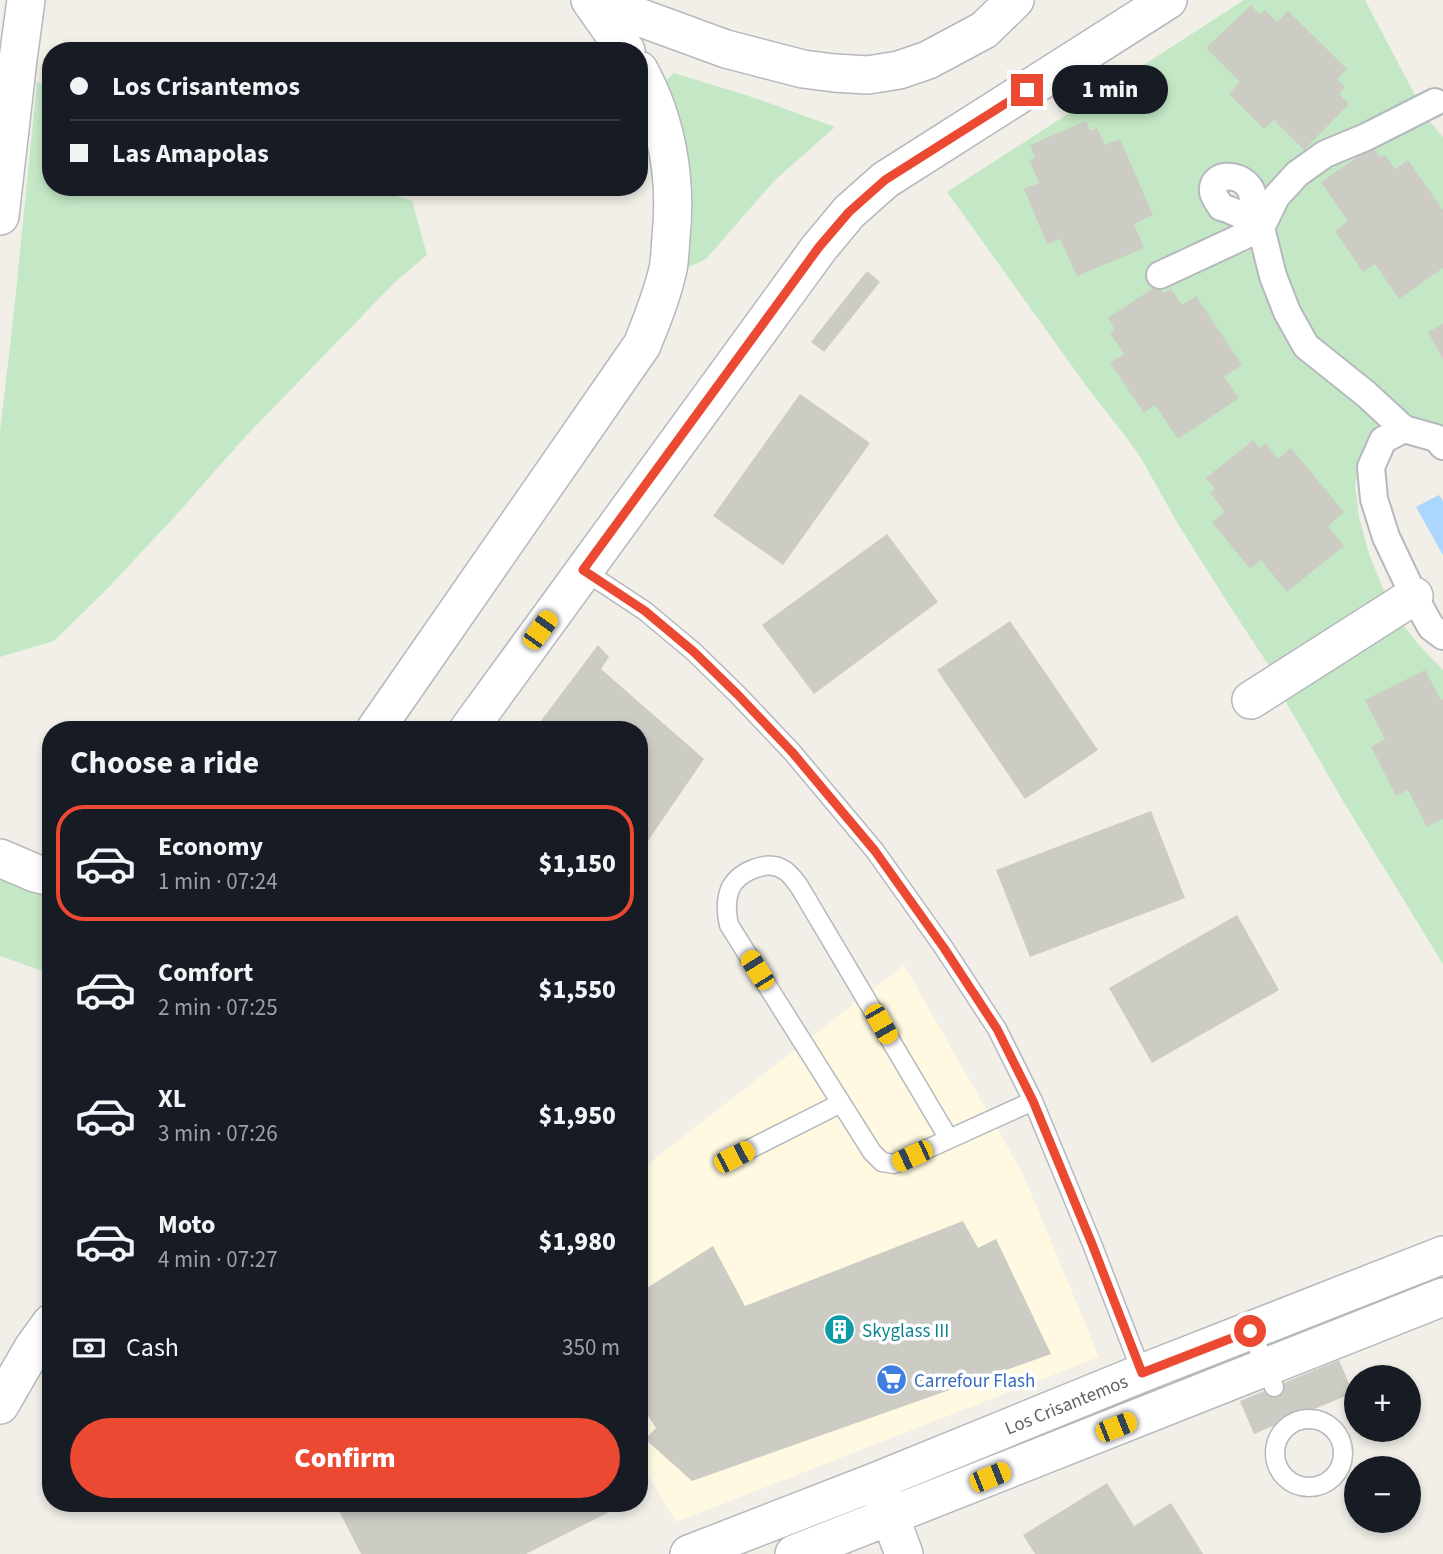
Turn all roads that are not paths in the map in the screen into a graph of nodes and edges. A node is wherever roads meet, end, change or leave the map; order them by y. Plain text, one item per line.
1 (26, 0) edge
2 (591, 0) edge
3 (1015, 0) edge
4 (1168, 0) edge
5 (620, 42) edge
6 (648, 86) edge
7 (1435, 102) dead end
8 (0, 216) edge
9 (1257, 223) junction
10 (1160, 275) dead end
11 (1404, 429) junction
12 (1443, 446) edge
13 (583, 570) junction
14 (1414, 596) junction
15 (1443, 636) edge
16 (1251, 700) dead end
17 (381, 721) edge
18 (474, 721) edge
19 (0, 858) edge
20 (42, 875) edge
21 (1033, 1101) junction
22 (841, 1103) junction
23 (948, 1139) junction
24 (734, 1157) dead end
25 (1443, 1255) edge
26 (1443, 1297) edge
27 (1250, 1331) junction
28 (42, 1335) edge
29 (1142, 1373) junction
30 (1270, 1377) junction
31 (0, 1382) edge
32 (0, 1405) edge
33 (877, 1481) junction
34 (889, 1517) junction
35 (689, 1554) edge
36 (794, 1554) edge
37 (904, 1554) edge

1 - 8 street
2 - 3 street
2 - 5 street
4 - 13 street
6 - 17 street
7 - 9 street
9 - 10 street
9 - 11 street
11 - 12 street
11 - 14 street
13 - 18 street
13 - 21 lane
14 - 15 street
14 - 16 street
19 - 20 street
21 - 23 lane
21 - 29 lane
22 - 23 lane
22 - 23 lane
22 - 24 lane
25 - 27 street, Los Crisantemos
26 - 30 street, Los Crisantemos
27 - 29 street, Los Crisantemos
27 - 30 lane
28 - 31 street
28 - 32 street
29 - 33 street, Los Crisantemos
30 - 34 street, Los Crisantemos
33 - 34 street
33 - 35 street, Los Crisantemos
34 - 36 street, Los Crisantemos
34 - 37 street

